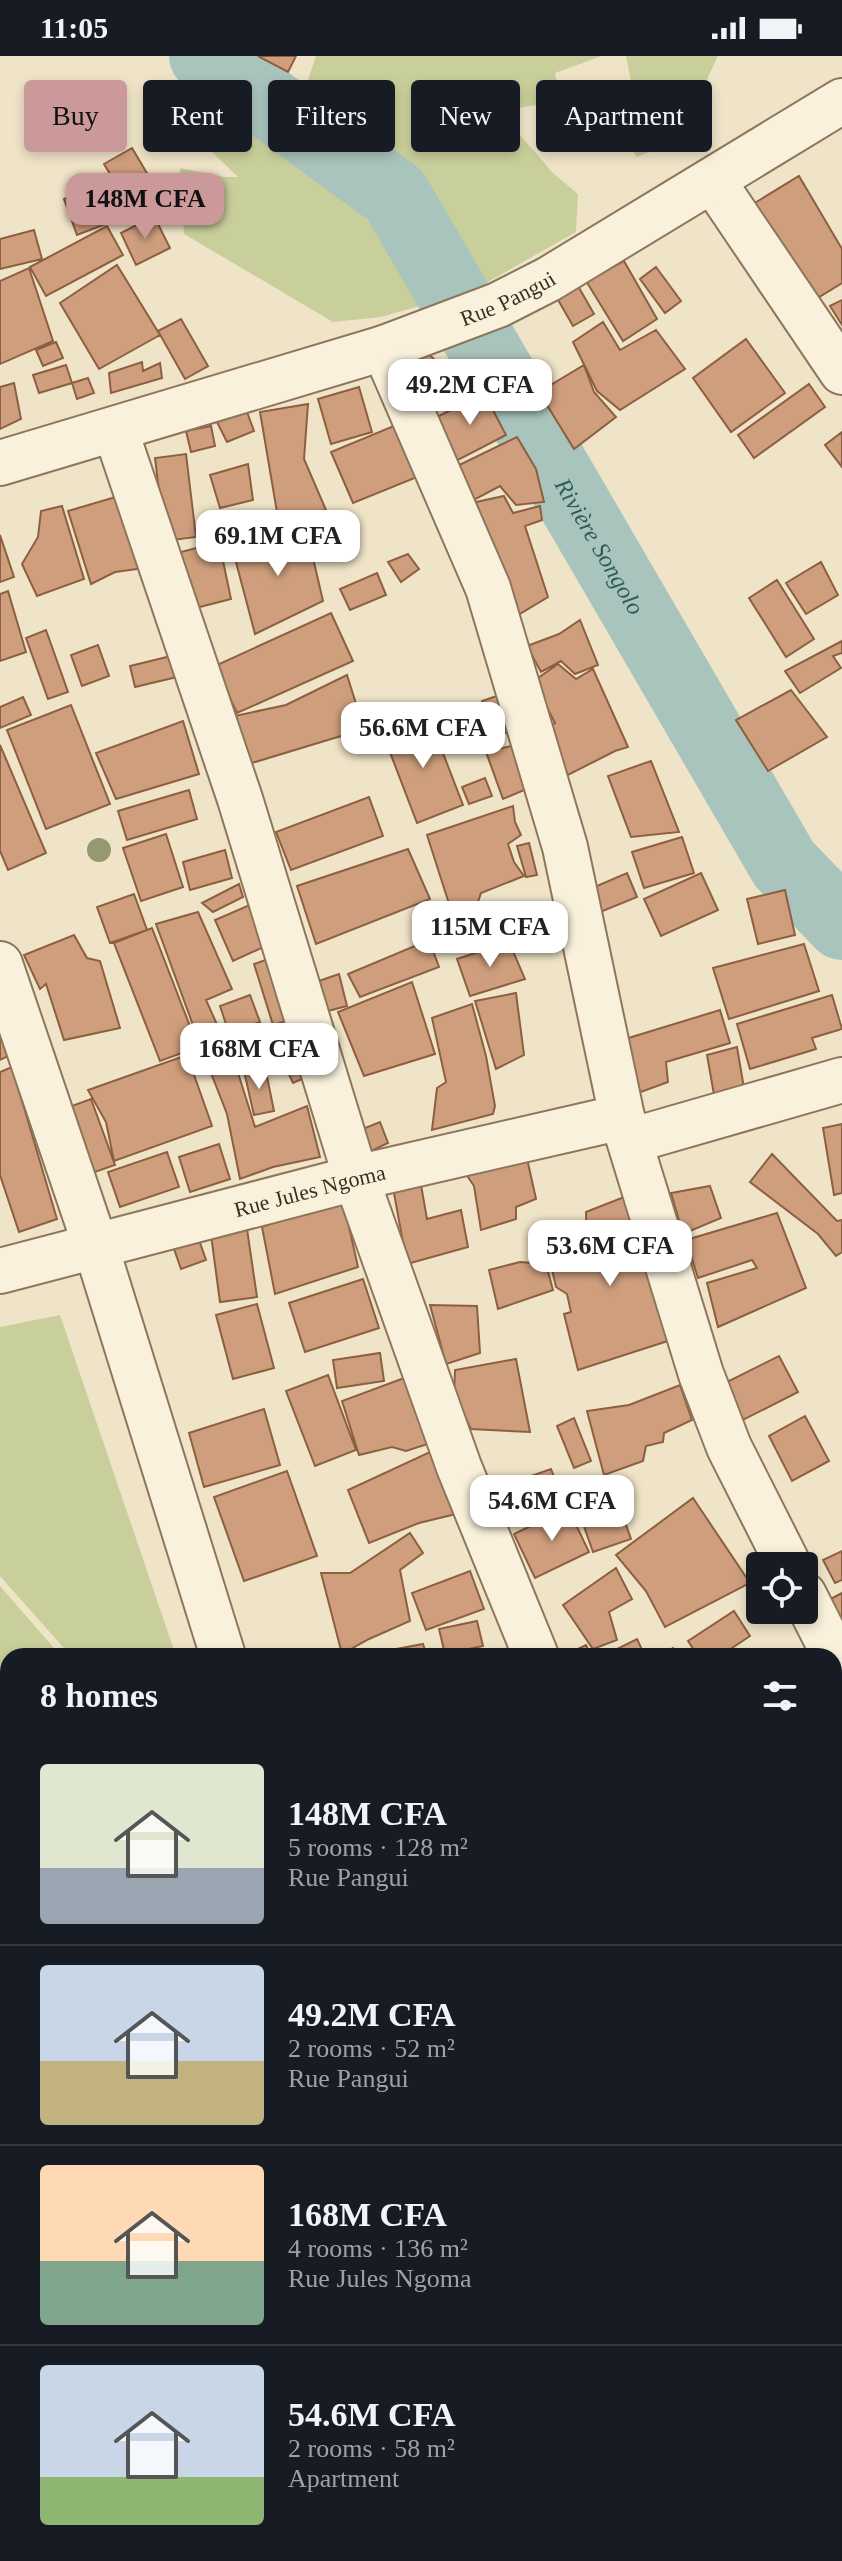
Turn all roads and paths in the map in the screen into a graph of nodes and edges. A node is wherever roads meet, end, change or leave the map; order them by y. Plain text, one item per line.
1 (842, 101) edge
2 (713, 181) junction
3 (384, 348) junction
4 (842, 372) edge
5 (115, 429) junction
6 (0, 463) edge
7 (0, 964) edge
8 (842, 1080) edge
9 (626, 1129) junction
10 (356, 1178) junction
11 (96, 1247) junction
12 (0, 1271) edge
13 (782, 1552) edge
14 (818, 1623) edge
15 (221, 1648) edge
16 (533, 1648) edge
17 (831, 1648) edge

1 - 2 street, Rue Pangui
2 - 3 street, Rue Pangui
2 - 4 street
3 - 5 street, Rue Pangui
3 - 9 street
5 - 6 street, Rue Pangui
5 - 10 street
7 - 11 street
8 - 9 street, Rue Jules Ngoma
9 - 10 street, Rue Jules Ngoma
9 - 13 street
10 - 11 street, Rue Jules Ngoma
10 - 16 street
11 - 12 street, Rue Jules Ngoma
11 - 15 street
14 - 17 street

